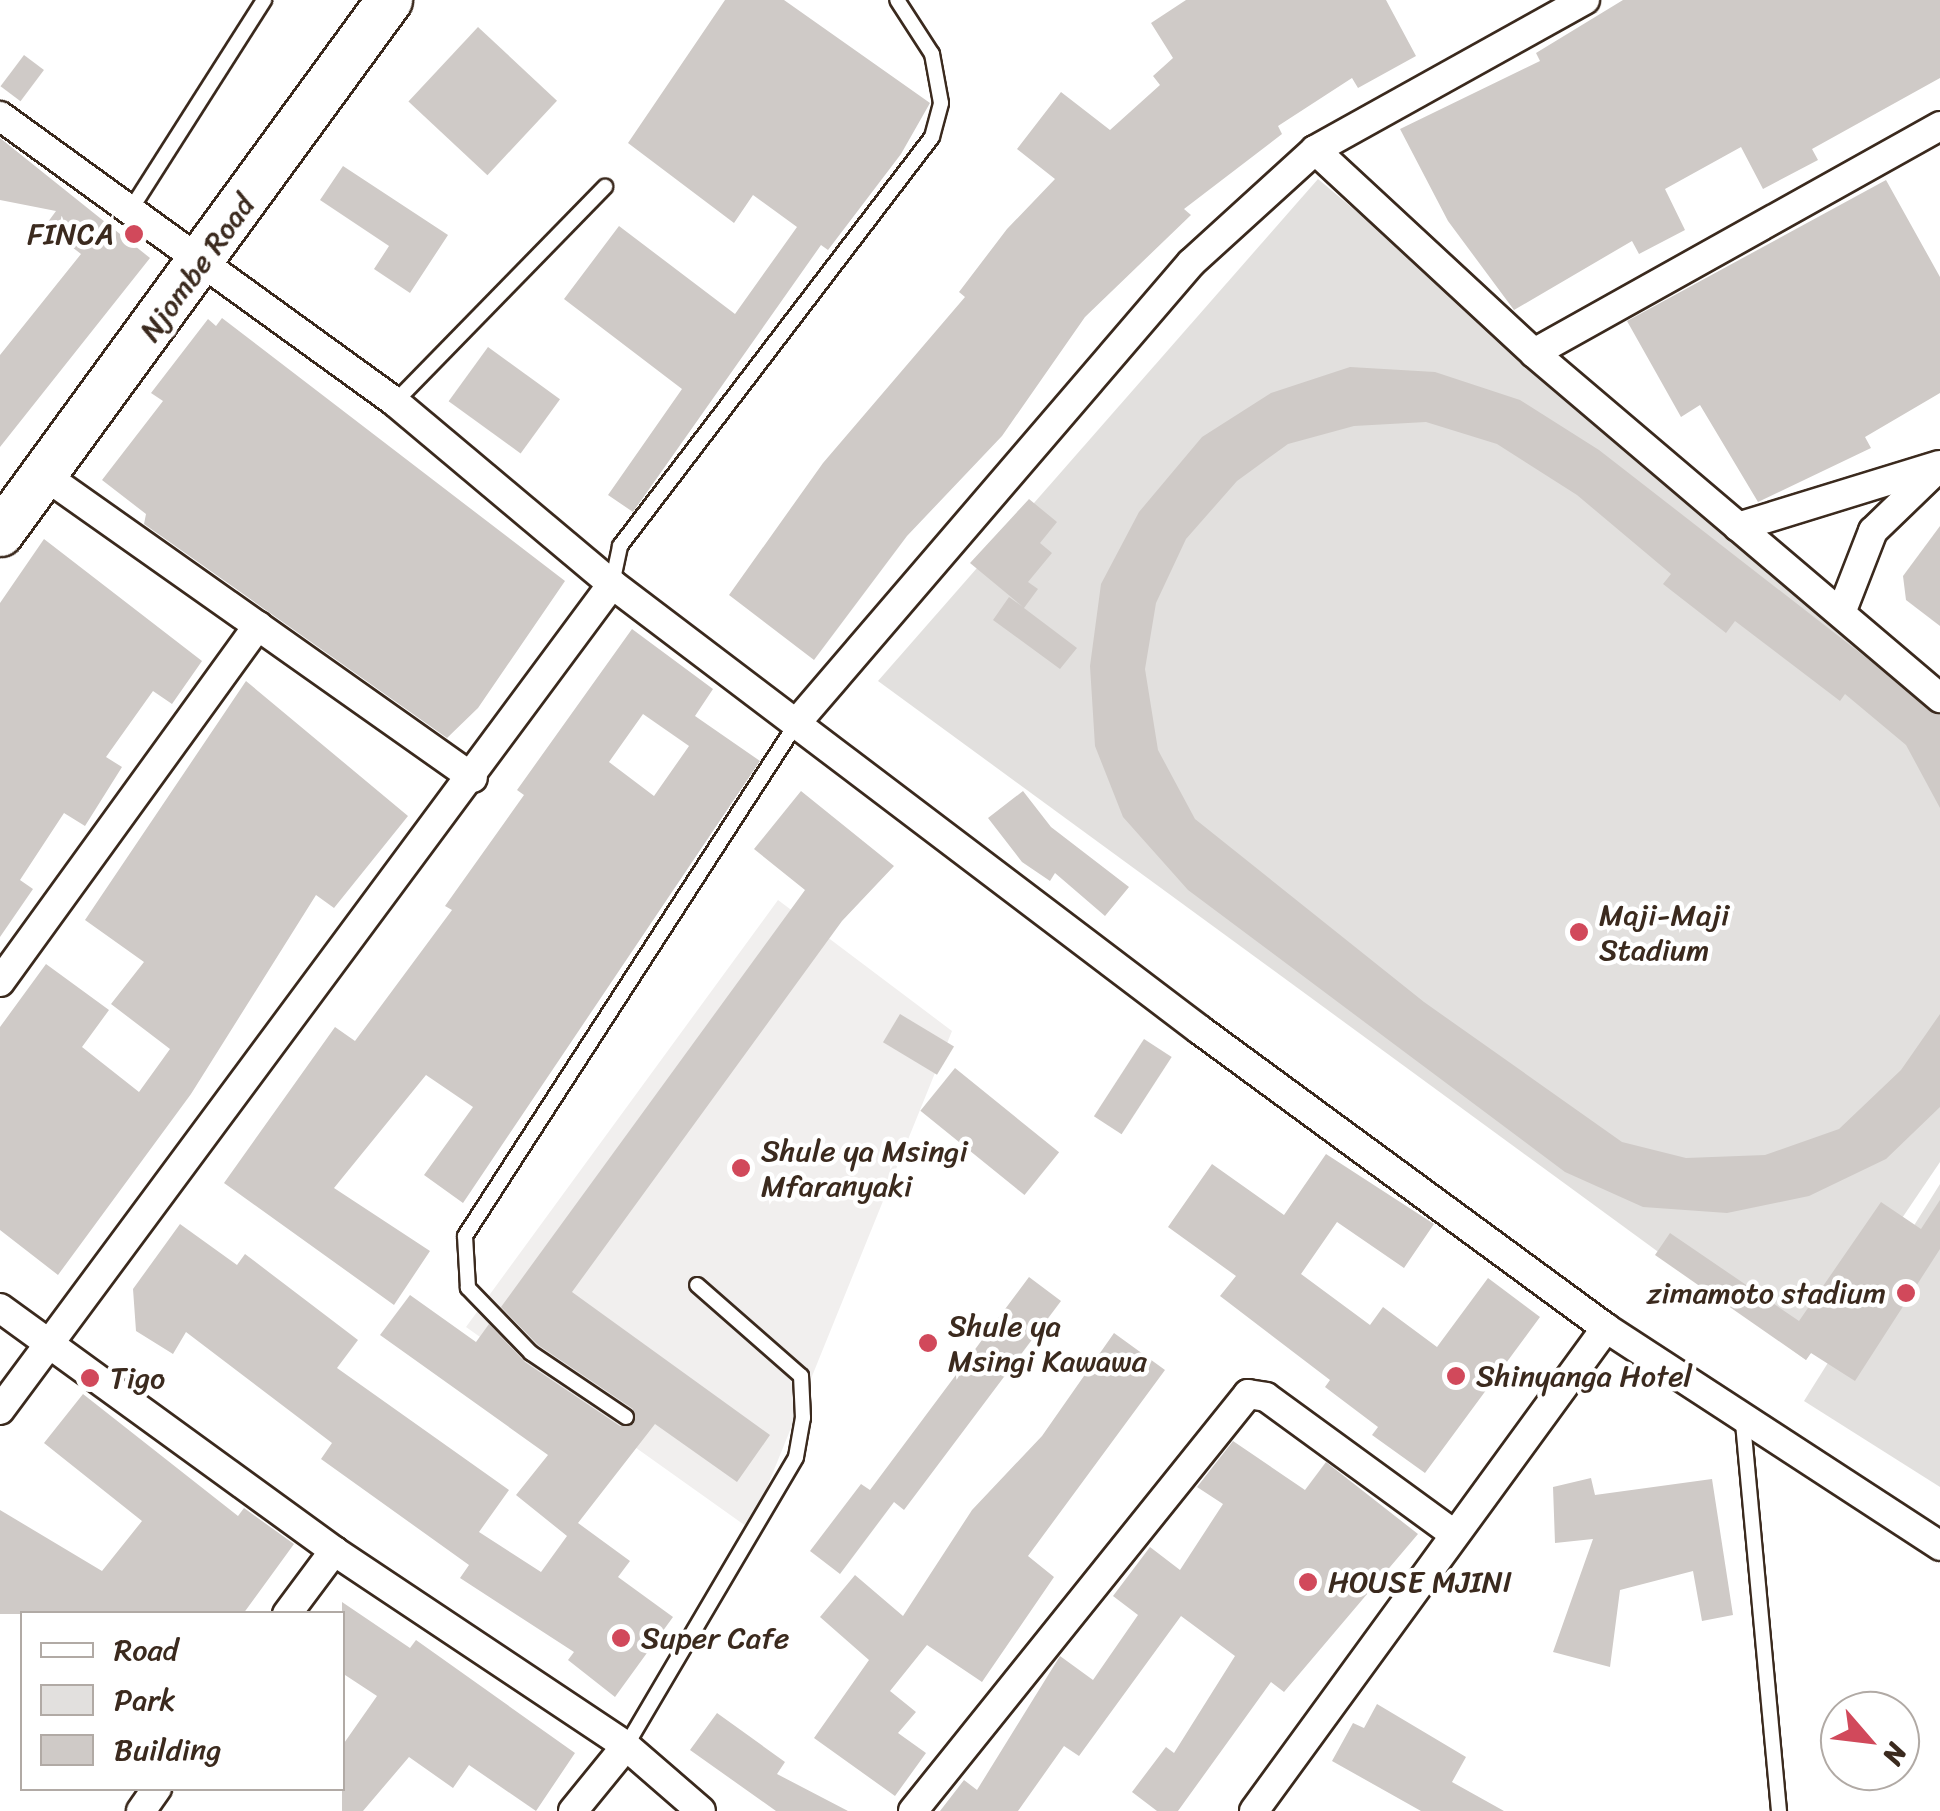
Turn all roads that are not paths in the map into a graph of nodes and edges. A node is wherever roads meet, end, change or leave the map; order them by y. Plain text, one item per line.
1 (264, 0) edge
2 (389, 0) edge
3 (897, 0) edge
4 (1586, 0) edge
5 (0, 116) edge
6 (1940, 126) edge
7 (1315, 150) junction
8 (605, 186) dead end
9 (131, 209) junction
10 (204, 260) junction
11 (1534, 353) junction
12 (395, 402) junction
13 (1940, 466) edge
14 (44, 474) junction
15 (1738, 527) junction
16 (0, 532) edge
17 (612, 584) junction
18 (1841, 612) junction
19 (258, 625) junction
20 (1940, 698) edge
21 (798, 720) junction
22 (473, 778) junction
23 (0, 982) edge
24 (697, 1286) dead end
25 (0, 1308) edge
26 (1606, 1328) junction
27 (47, 1347) junction
28 (0, 1410) edge
29 (626, 1417) dead end
30 (1743, 1423) junction
31 (1454, 1534) junction
32 (1940, 1546) edge
33 (334, 1551) junction
34 (289, 1611) edge
35 (626, 1746) junction
36 (573, 1811) edge
37 (700, 1811) edge
38 (913, 1811) edge
39 (1254, 1811) edge
40 (1780, 1811) edge

1 - 9 lane
2 - 10 highway, Njombe Road
3 - 17 lane
4 - 7 street
5 - 9 street
6 - 11 street
7 - 11 street
7 - 21 street
8 - 12 lane
9 - 10 street
10 - 12 street
10 - 14 highway, Njombe Road
11 - 15 street
12 - 17 street
13 - 15 street
13 - 18 street
14 - 16 highway, Njombe Road
14 - 19 street
15 - 18 street
17 - 21 street
17 - 22 street
18 - 20 street
19 - 22 street
19 - 23 street
21 - 26 street
21 - 29 lane
22 - 27 street
24 - 35 lane
25 - 27 street
26 - 30 street
26 - 31 street
27 - 28 street
27 - 33 street
30 - 32 street
30 - 40 lane
31 - 38 street
31 - 39 street
33 - 34 street
33 - 35 street
35 - 36 street
35 - 37 street

